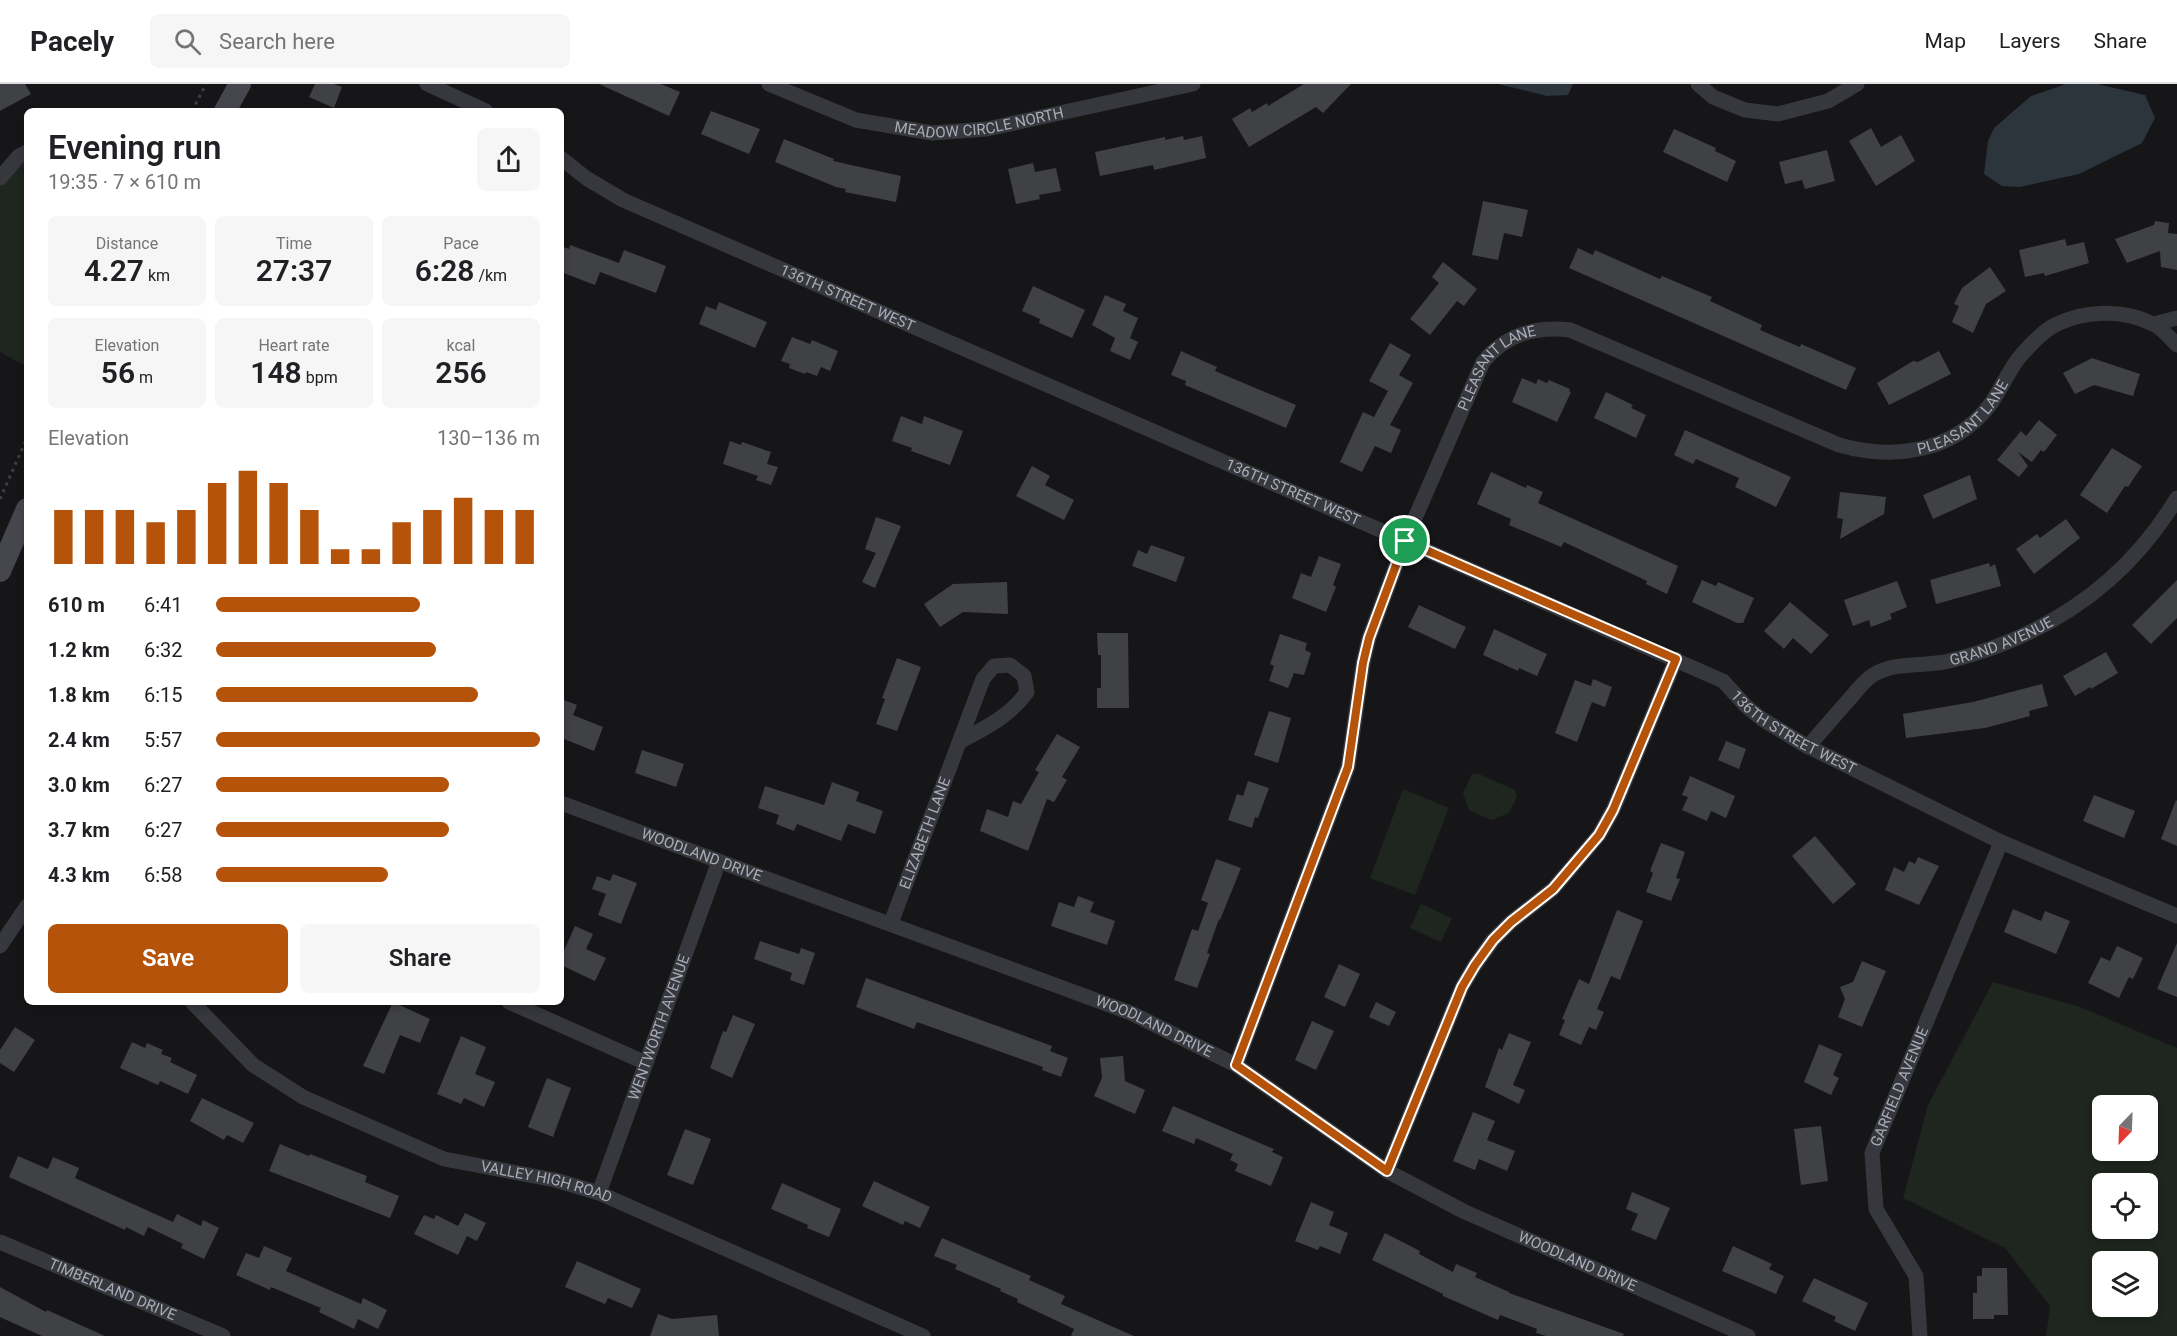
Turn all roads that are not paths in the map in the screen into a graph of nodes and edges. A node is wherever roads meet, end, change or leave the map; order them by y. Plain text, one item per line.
1 (240, 84) edge
2 (427, 84) edge
3 (769, 84) edge
4 (1193, 84) edge
5 (1698, 84) edge
6 (1857, 84) edge
7 (227, 108) edge
8 (479, 108) edge
9 (24, 154) edge
10 (564, 160) edge
11 (0, 178) edge
12 (2177, 318) edge
13 (2154, 324) junction
14 (2177, 345) edge
15 (2177, 498) edge
16 (24, 516) edge
17 (1405, 541) junction
18 (0, 570) edge
19 (1676, 659) junction
20 (959, 742) junction
21 (1808, 747) junction
22 (564, 804) edge
23 (2001, 842) junction
24 (719, 861) junction
25 (24, 910) edge
26 (2177, 916) edge
27 (891, 923) junction
28 (0, 946) edge
29 (195, 1005) edge
30 (516, 1005) edge
31 (646, 1063) junction
32 (1236, 1065) junction
33 (1387, 1171) junction
34 (599, 1193) junction
35 (0, 1242) edge
36 (223, 1336) edge
37 (923, 1336) edge
38 (1748, 1336) edge
39 (1920, 1336) edge

1 - 7 main road
2 - 8 street
3 - 4 street, MEADOW CIRCLE NORTH
5 - 6 street
9 - 11 street
10 - 17 street, 136TH STREET WEST
12 - 13 street
13 - 14 street, PLEASANT LANE
13 - 17 street, PLEASANT LANE
15 - 21 street, GRAND AVENUE
16 - 18 main road
17 - 19 street, 136TH STREET WEST
17 - 32 street, PLEASANT LANE
19 - 21 street, 136TH STREET WEST
19 - 33 street
20 - 20 street, ELIZABETH LANE
20 - 27 street, ELIZABETH LANE
21 - 23 street, 136TH STREET WEST
22 - 24 street, WOODLAND DRIVE
23 - 26 street, 136TH STREET WEST
23 - 39 street, GARFIELD AVENUE
24 - 27 street, WOODLAND DRIVE
24 - 31 street, WENTWORTH AVENUE
25 - 28 street
27 - 32 street, WOODLAND DRIVE
29 - 34 street, VALLEY HIGH ROAD
30 - 31 street
31 - 34 street, WENTWORTH AVENUE
32 - 33 street, WOODLAND DRIVE
33 - 38 street, WOODLAND DRIVE
34 - 37 street, VALLEY HIGH ROAD
35 - 36 street, TIMBERLAND DRIVE

